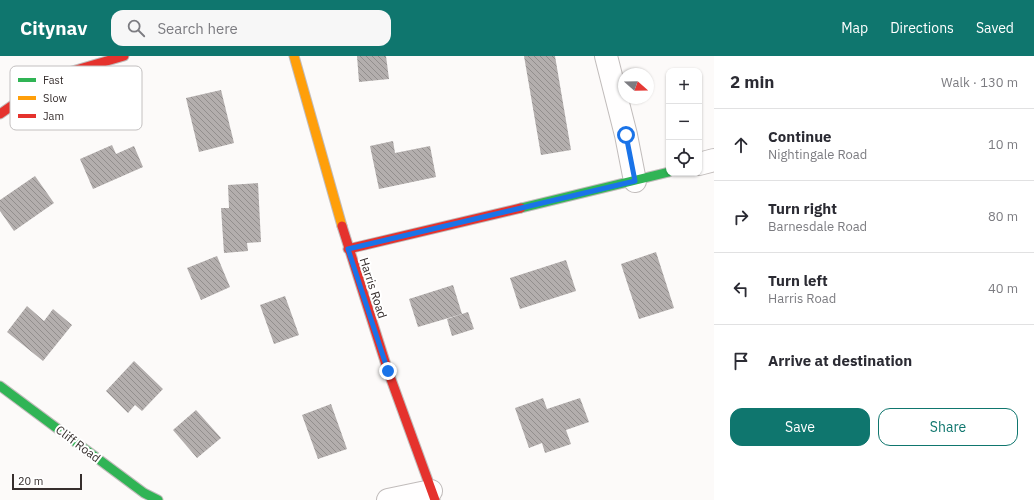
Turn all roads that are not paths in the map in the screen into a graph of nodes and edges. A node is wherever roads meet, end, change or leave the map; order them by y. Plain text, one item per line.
1 (124, 56) edge
2 (294, 56) edge
3 (606, 56) edge
4 (90, 66) edge
5 (10, 107) edge
6 (0, 114) edge
7 (714, 160) edge
8 (702, 163) edge
9 (666, 173) edge
10 (635, 181) junction
11 (348, 249) junction
12 (0, 386) edge
13 (433, 495) edge
14 (158, 500) edge
15 (388, 500) edge

1 - 4 street
2 - 11 street, Harris Road
3 - 10 street
5 - 6 street
7 - 8 street
9 - 10 street
10 - 11 street
11 - 13 street, Harris Road
12 - 14 street, Cliff Road
13 - 15 street

